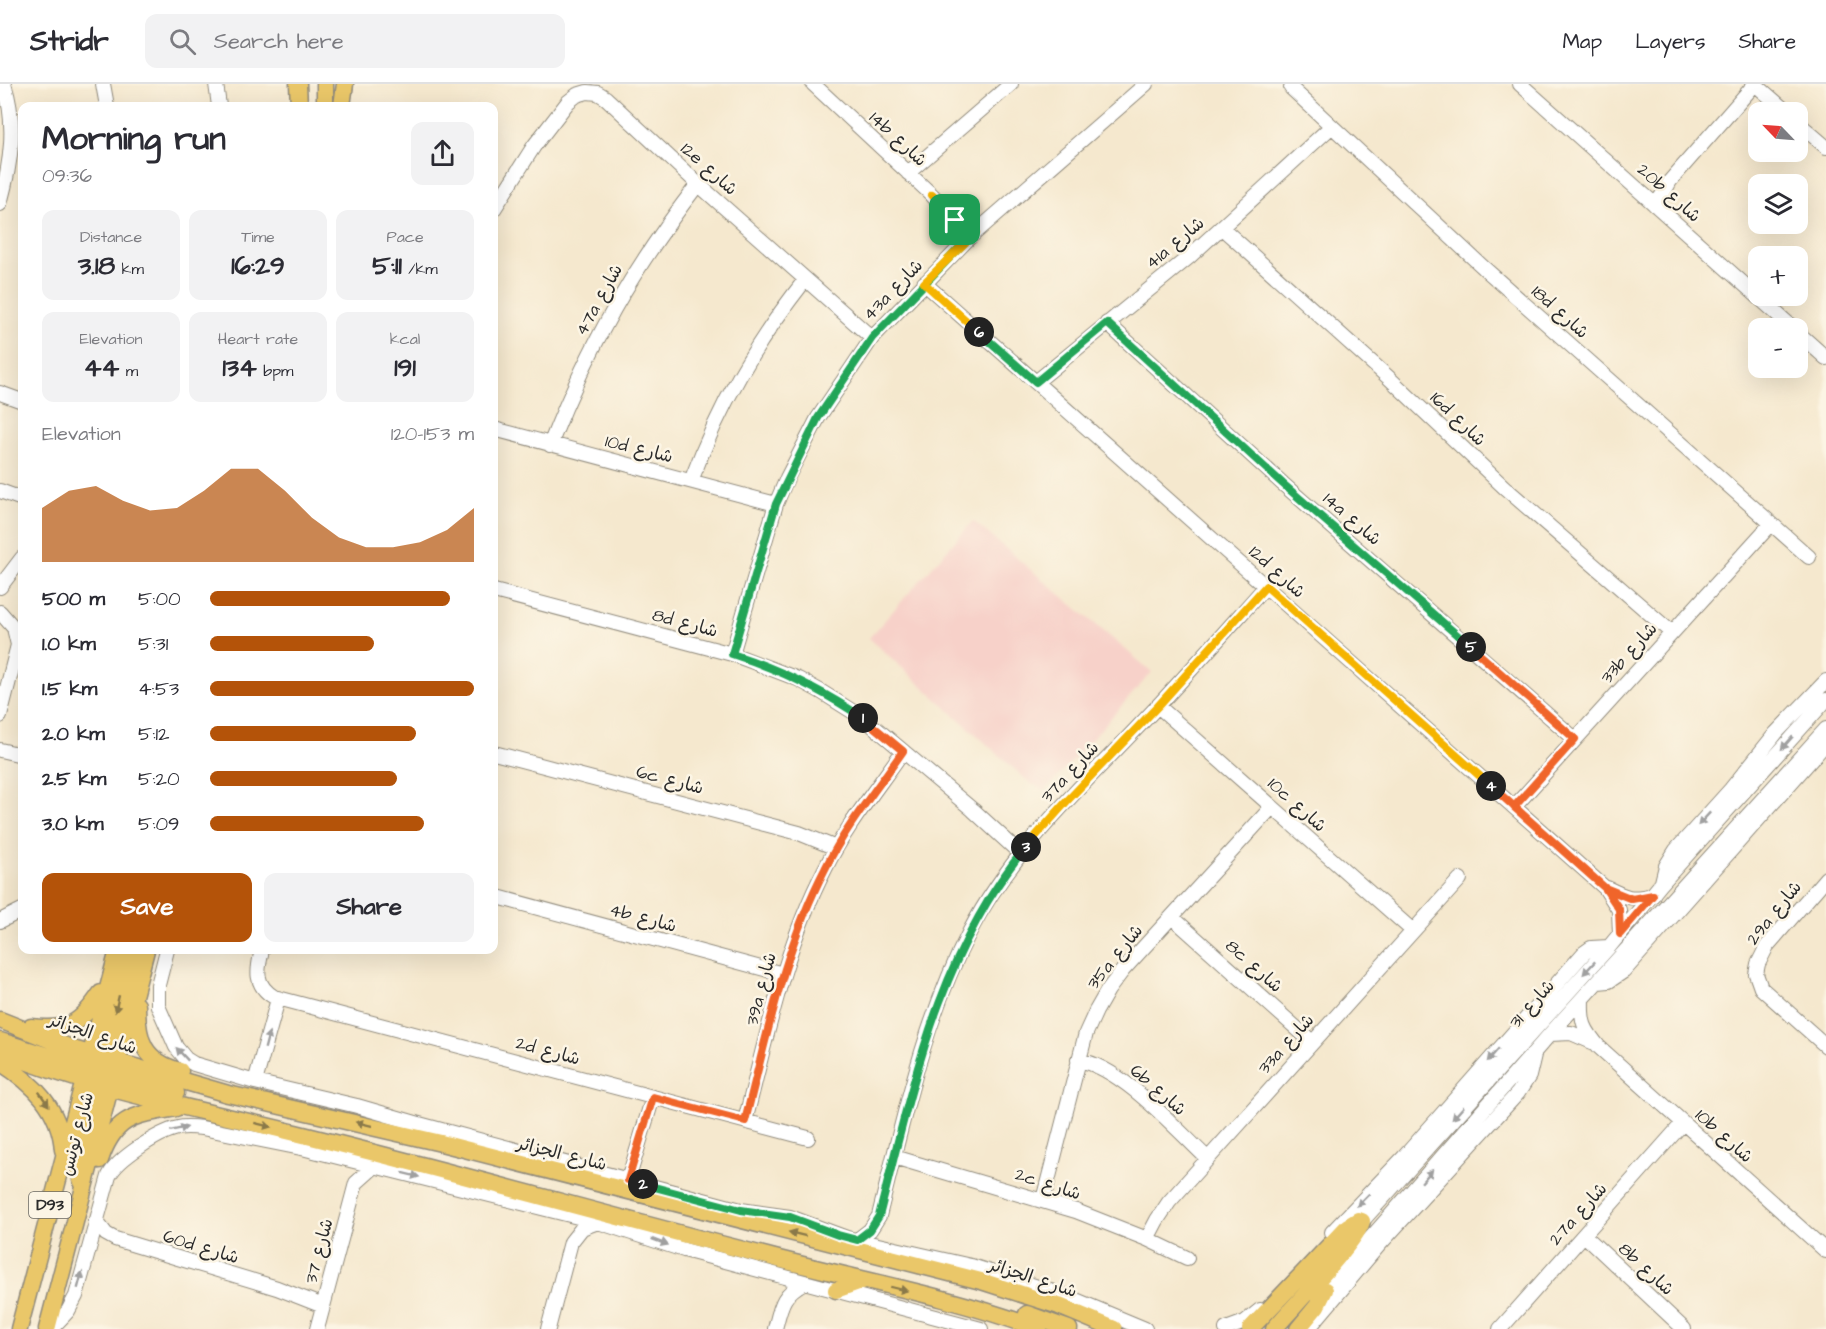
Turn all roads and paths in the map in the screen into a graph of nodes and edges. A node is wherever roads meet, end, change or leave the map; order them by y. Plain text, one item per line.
1 (4, 84) edge
2 (103, 84) edge
3 (216, 84) edge
4 (298, 84) edge
5 (324, 84) edge
6 (345, 84) edge
7 (813, 84) edge
8 (1011, 84) edge
9 (1146, 84) edge
10 (1520, 84) edge
11 (1755, 84) edge
12 (1291, 88) dead end
13 (106, 102) edge
14 (218, 102) edge
15 (299, 102) edge
16 (325, 102) edge
17 (343, 102) edge
18 (1776, 102) edge
19 (1332, 126) junction
20 (1808, 131) edge
21 (1826, 147) edge
22 (911, 176) junction
23 (698, 184) junction
24 (0, 200) edge
25 (1651, 202) junction
26 (498, 203) edge
27 (1222, 228) junction
28 (972, 235) junction
29 (805, 280) junction
30 (924, 283) junction
31 (1782, 318) edge
32 (1107, 323) junction
33 (872, 338) junction
34 (1808, 342) edge
35 (1826, 358) edge
36 (1036, 382) junction
37 (0, 393) edge
38 (18, 400) edge
39 (498, 430) edge
40 (550, 445) junction
41 (691, 481) junction
42 (0, 491) edge
43 (18, 498) edge
44 (776, 504) junction
45 (1771, 524) junction
46 (1809, 557) dead end
47 (18, 563) edge
48 (1266, 586) junction
49 (0, 587) edge
50 (498, 592) edge
51 (0, 612) edge
52 (1672, 633) junction
53 (732, 654) junction
54 (1826, 681) edge
55 (1826, 700) edge
56 (1158, 706) junction
57 (0, 716) edge
58 (1826, 729) edge
59 (1575, 739) junction
60 (1826, 743) edge
61 (0, 750) edge
62 (903, 751) junction
63 (18, 754) edge
64 (498, 754) edge
65 (1272, 807) junction
66 (1514, 807) junction
67 (836, 848) junction
68 (1021, 854) junction
69 (1826, 878) edge
70 (1460, 879) dead end
71 (1605, 888) junction
72 (1657, 890) junction
73 (498, 897) edge
74 (18, 912) edge
75 (1172, 917) junction
76 (0, 921) edge
77 (1413, 931) junction
78 (1620, 934) junction
79 (1609, 947) junction
80 (116, 954) edge
81 (129, 954) edge
82 (145, 954) edge
83 (166, 954) edge
84 (261, 954) edge
85 (783, 975) junction
86 (110, 978) junction
87 (137, 981) junction
88 (1598, 982) junction
89 (278, 999) junction
90 (1582, 1000) junction
91 (6, 1022) edge
92 (1551, 1034) junction
93 (0, 1041) edge
94 (1312, 1042) junction
95 (1826, 1046) edge
96 (1599, 1047) junction
97 (0, 1051) edge
98 (1535, 1053) junction
99 (1078, 1060) junction
100 (0, 1062) edge
101 (100, 1072) junction
102 (255, 1082) junction
103 (228, 1094) junction
104 (653, 1097) junction
105 (186, 1107) junction
106 (745, 1121) junction
107 (1683, 1123) junction
108 (294, 1133) junction
109 (808, 1138) dead end
110 (512, 1148) junction
111 (306, 1149) junction
112 (63, 1155) junction
113 (487, 1155) junction
114 (336, 1156) junction
115 (894, 1156) junction
116 (1208, 1160) junction
117 (375, 1166) junction
118 (628, 1180) junction
119 (356, 1183) junction
120 (84, 1185) junction
121 (1042, 1200) junction
122 (559, 1212) junction
123 (879, 1216) junction
124 (96, 1221) junction
125 (1362, 1221) junction
126 (598, 1222) junction
127 (1584, 1235) junction
128 (115, 1239) junction
129 (1147, 1239) junction
130 (857, 1240) junction
131 (571, 1242) junction
132 (90, 1245) junction
133 (1379, 1245) junction
134 (890, 1247) junction
135 (1362, 1250) junction
136 (1826, 1251) edge
137 (1187, 1258) dead end
138 (971, 1266) junction
139 (770, 1272) junction
140 (864, 1280) junction
141 (981, 1281) junction
142 (805, 1282) junction
143 (836, 1290) junction
144 (1325, 1290) junction
145 (324, 1301) junction
146 (782, 1301) junction
147 (989, 1311) junction
148 (1110, 1327) edge
149 (1309, 1328) edge
150 (19, 1329) edge
151 (49, 1329) edge
152 (317, 1329) edge
153 (548, 1329) edge
154 (775, 1329) edge
155 (981, 1329) edge
156 (1013, 1329) edge
157 (1039, 1329) edge
158 (1069, 1329) edge
159 (1128, 1329) edge
160 (1145, 1329) edge
161 (1226, 1329) edge
162 (1250, 1329) edge
163 (1260, 1329) edge
164 (1274, 1329) edge
165 (1291, 1329) edge
166 (1500, 1329) edge
167 (1684, 1329) edge

1 - 24 street
2 - 13 street
3 - 14 street
4 - 15 main road
5 - 16 main road
6 - 17 main road
7 - 22 street, 14b شارع
8 - 22 street
9 - 28 street, 43a شارع
10 - 25 street, 20b شارع
11 - 18 street
11 - 25 street
12 - 19 street, 18d شارع
19 - 27 street, 41a شارع
19 - 45 street, 18d شارع
20 - 21 street
22 - 28 street, 14b شارع
23 - 26 street, 12e شارع
23 - 29 street, 12e شارع
23 - 40 street, 47a شارع
25 - 31 street, 20b شارع
27 - 32 street, 41a شارع
27 - 52 street, 16d شارع
28 - 30 street, 43a شارع
29 - 33 street, 12e شارع
29 - 41 street
30 - 33 street, 43a شارع
30 - 36 street, 12d شارع
32 - 36 street, 41a شارع
32 - 59 street, 14a شارع
33 - 44 street, 43a شارع
34 - 35 street
36 - 48 street, 12d شارع
37 - 38 street
39 - 40 street, 10d شارع
40 - 41 street, 10d شارع
41 - 44 street, 10d شارع
42 - 43 street
44 - 53 street, 43a شارع
45 - 46 street, 18d شارع
45 - 52 street, 33b شارع
47 - 49 street
48 - 56 street, 37a شارع
48 - 66 street, 12d شارع
50 - 53 street, 8d شارع
51 - 57 street
52 - 59 street, 33b شارع
53 - 62 street, 8d شارع
54 -> 72 street
55 -> 72 street, شارع 31
56 - 65 street, 10c شارع
56 - 68 street, 37a شارع
58 - 88 street, شارع 31
59 - 66 street, 33b شارع
60 - 88 street
61 - 63 street
62 - 67 street, 39a شارع
62 - 68 street, 8d شارع
64 - 67 street, 6c شارع
65 - 75 street, 35a شارع
65 - 77 street, 10c شارع
66 - 71 street, 12d شارع
67 - 85 street, 39a شارع
68 - 115 street, 37a شارع
69 - 95 street, 29a شارع
70 - 77 street, 33a شارع
71 - 72 street, 12d شارع
71 - 78 street, 12d شارع
72 - 78 street, شارع 31
73 - 85 street, 4b شارع
74 - 76 street
75 - 94 street, 8c شارع
75 - 99 street, 35a شارع
77 - 94 street, 33a شارع
78 - 79 street, شارع 31
79 -> 125 street, شارع 31
79 -> 161 street
80 - 86 main road, شارع تونس / D93
81 -> 101 main road
82 - 87 main road, شارع تونس / D93
102 -> 83 street
84 - 89 street
85 - 106 street, 39a شارع
86 - 91 main road
86 - 101 main road, شارع تونس / D93
87 - 101 main road, شارع تونس / D93
87 - 103 main road
88 - 90 street, شارع 31
102 -> 89 street
89 - 104 street, 2d شارع
90 - 92 street, شارع 31
90 - 96 street, 10b شارع
91 - 101 main road, شارع الجزائر
92 - 96 street, 10b شارع
92 - 98 street, شارع 31
93 - 101 main road
94 - 116 street, 33a شارع
96 - 107 street, 10b شارع
97 - 101 main road, شارع الجزائر
98 - 133 street
135 -> 98 street, شارع 31
99 - 116 street, 6b شارع
99 - 121 street, 35a شارع
100 -> 112 main road
101 - 103 main road, شارع الجزائر
101 - 105 main road, شارع الجزائر
101 - 112 main road, شارع تونس / D93
101 - 120 main road
102 - 110 street
113 -> 103 main road, شارع الجزائر
104 - 106 street, 2d شارع
104 - 118 street
105 -> 108 main road, شارع الجزائر
105 - 120 main road
106 - 109 street, 2d شارع
107 - 127 street, 27a شارع
107 - 136 street, 10b شارع
108 - 111 main road
108 - 140 main road, شارع الجزائر
110 - 113 main road
110 - 118 street
111 - 114 street
124 -> 111 street
112 - 150 main road, شارع تونس / D93
141 -> 113 main road, شارع الجزائر
114 - 117 street
114 - 119 street
115 - 121 street, 2c شارع
115 - 123 street, 37a شارع
116 - 129 street, 33a شارع
117 - 119 street
117 -> 122 street
118 - 130 street
119 - 145 street, شارع 37
120 - 151 main road, شارع تونس / D93
121 - 129 street, 2c شارع
122 - 126 street
122 - 131 street
123 - 130 street, 37a شارع
123 - 134 street
124 - 128 street, 60d شارع
124 - 132 street
125 - 162 main road
125 - 163 street, شارع 31
125 - 164 main road
126 - 131 street
126 -> 139 street
127 - 166 street, 27a شارع
127 - 167 street, 8b شارع
128 - 132 street
128 - 145 street, 60d شارع
129 - 137 street, 2c شارع
130 - 134 street
131 - 153 street
151 -> 132 street
133 - 135 street
133 - 149 street
134 - 138 street
135 - 144 street, شارع 31
138 - 141 main road
138 - 160 street
139 - 142 street
139 - 146 street
140 - 143 main road
140 -> 147 main road, شارع الجزائر
141 - 148 main road, شارع الجزائر
142 - 143 street
142 - 146 street
143 - 155 street
144 - 149 main road
144 - 165 street, شارع 31
145 - 152 street, شارع 37
146 - 154 street
147 - 156 main road
147 - 157 main road, شارع الجزائر
147 - 158 main road
148 - 159 main road, شارع الجزائر

